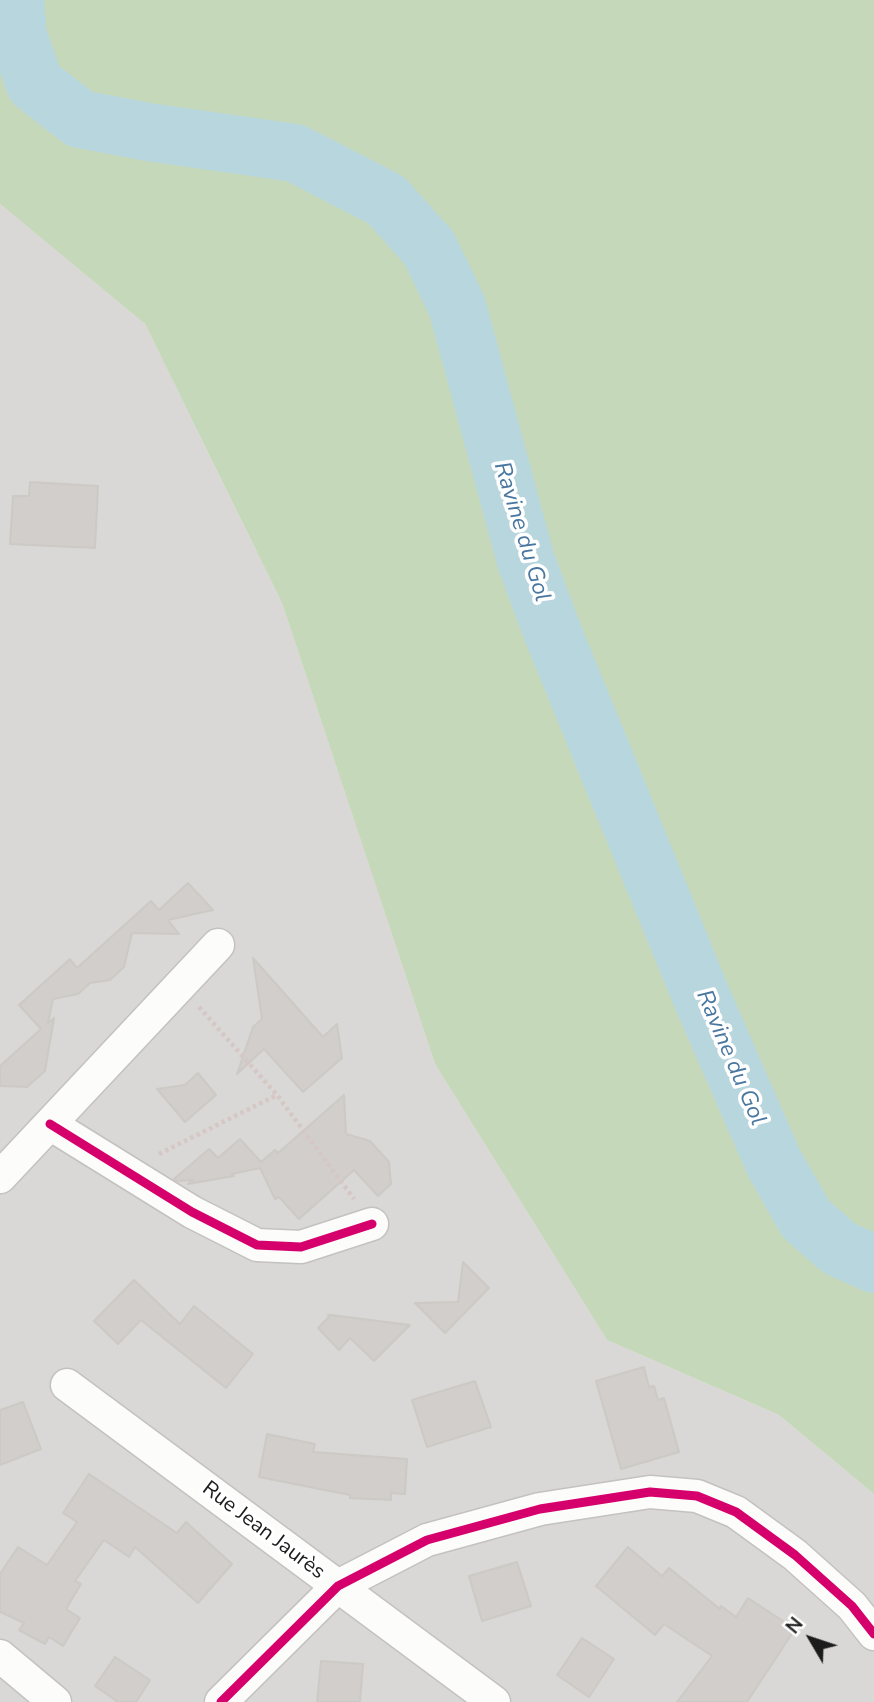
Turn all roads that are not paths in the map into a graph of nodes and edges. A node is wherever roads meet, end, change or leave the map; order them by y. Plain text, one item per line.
1 (218, 945) dead end
2 (50, 1124) junction
3 (0, 1177) edge
4 (372, 1224) road end
5 (67, 1385) dead end
6 (338, 1586) junction
7 (874, 1634) edge
8 (0, 1656) edge
9 (55, 1702) edge
10 (221, 1702) edge
11 (494, 1702) edge

1 - 2 street
2 - 3 street
2 - 4 street
5 - 6 street, Rue Jean Jaurès
6 - 7 street
6 - 10 street
6 - 11 street, Rue Jean Jaurès
8 - 9 street

